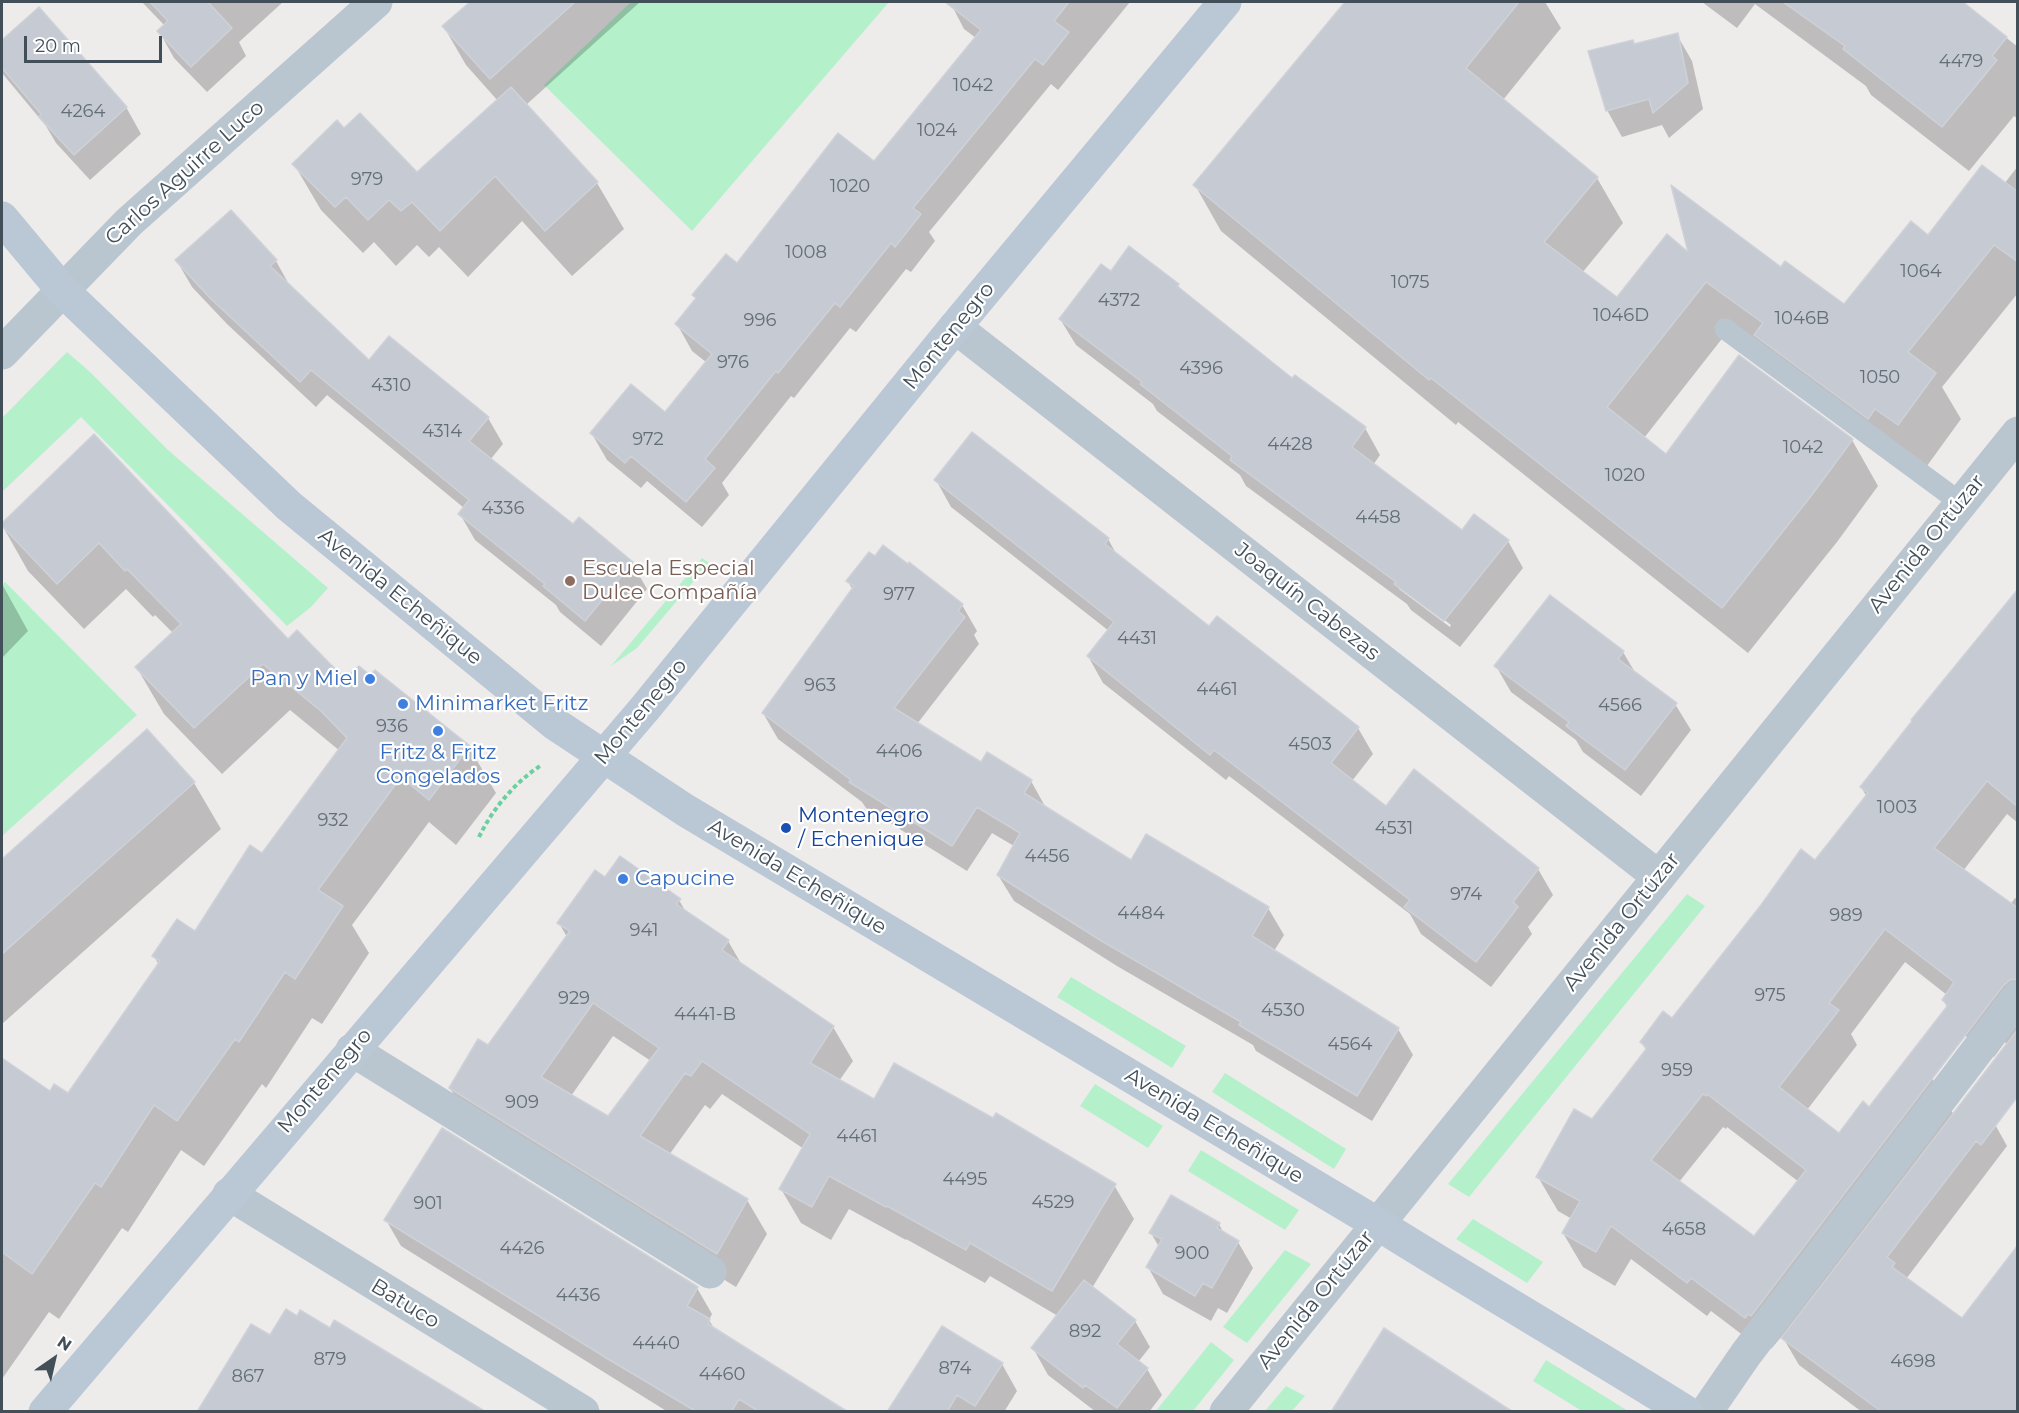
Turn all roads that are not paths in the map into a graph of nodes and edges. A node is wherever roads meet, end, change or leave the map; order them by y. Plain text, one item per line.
1 (376, 2) edge
2 (1225, 2) edge
3 (2, 218) edge
4 (63, 291) junction
5 (955, 327) junction
6 (1725, 329) dead end
7 (2, 353) edge
8 (2018, 433) edge
9 (1960, 503) junction
10 (603, 757) junction
11 (1659, 877) junction
12 (2018, 997) edge
13 (352, 1050) junction
14 (229, 1194) junction
15 (1378, 1224) junction
16 (710, 1272) dead end
17 (45, 1412) edge
18 (583, 1412) edge
19 (1226, 1412) edge
20 (1686, 1412) edge
21 (1706, 1412) edge

1 - 4 street, Carlos Aguirre Luco
2 - 5 street, Montenegro
3 - 4 street, Avenida Echeñique
4 - 7 street, Carlos Aguirre Luco
4 - 10 street, Avenida Echeñique
5 - 10 street, Montenegro
5 - 11 street, Joaquín Cabezas
6 - 9 lane
8 - 9 street, Avenida Ortúzar
9 - 11 street, Avenida Ortúzar
10 - 13 street, Montenegro
10 - 15 street, Avenida Echeñique
11 - 15 street, Avenida Ortúzar
12 - 21 street
13 - 14 street, Montenegro
13 - 16 street
14 - 17 street, Montenegro
14 - 18 street, Batuco
15 - 19 street, Avenida Ortúzar
15 - 20 street, Avenida Echeñique

